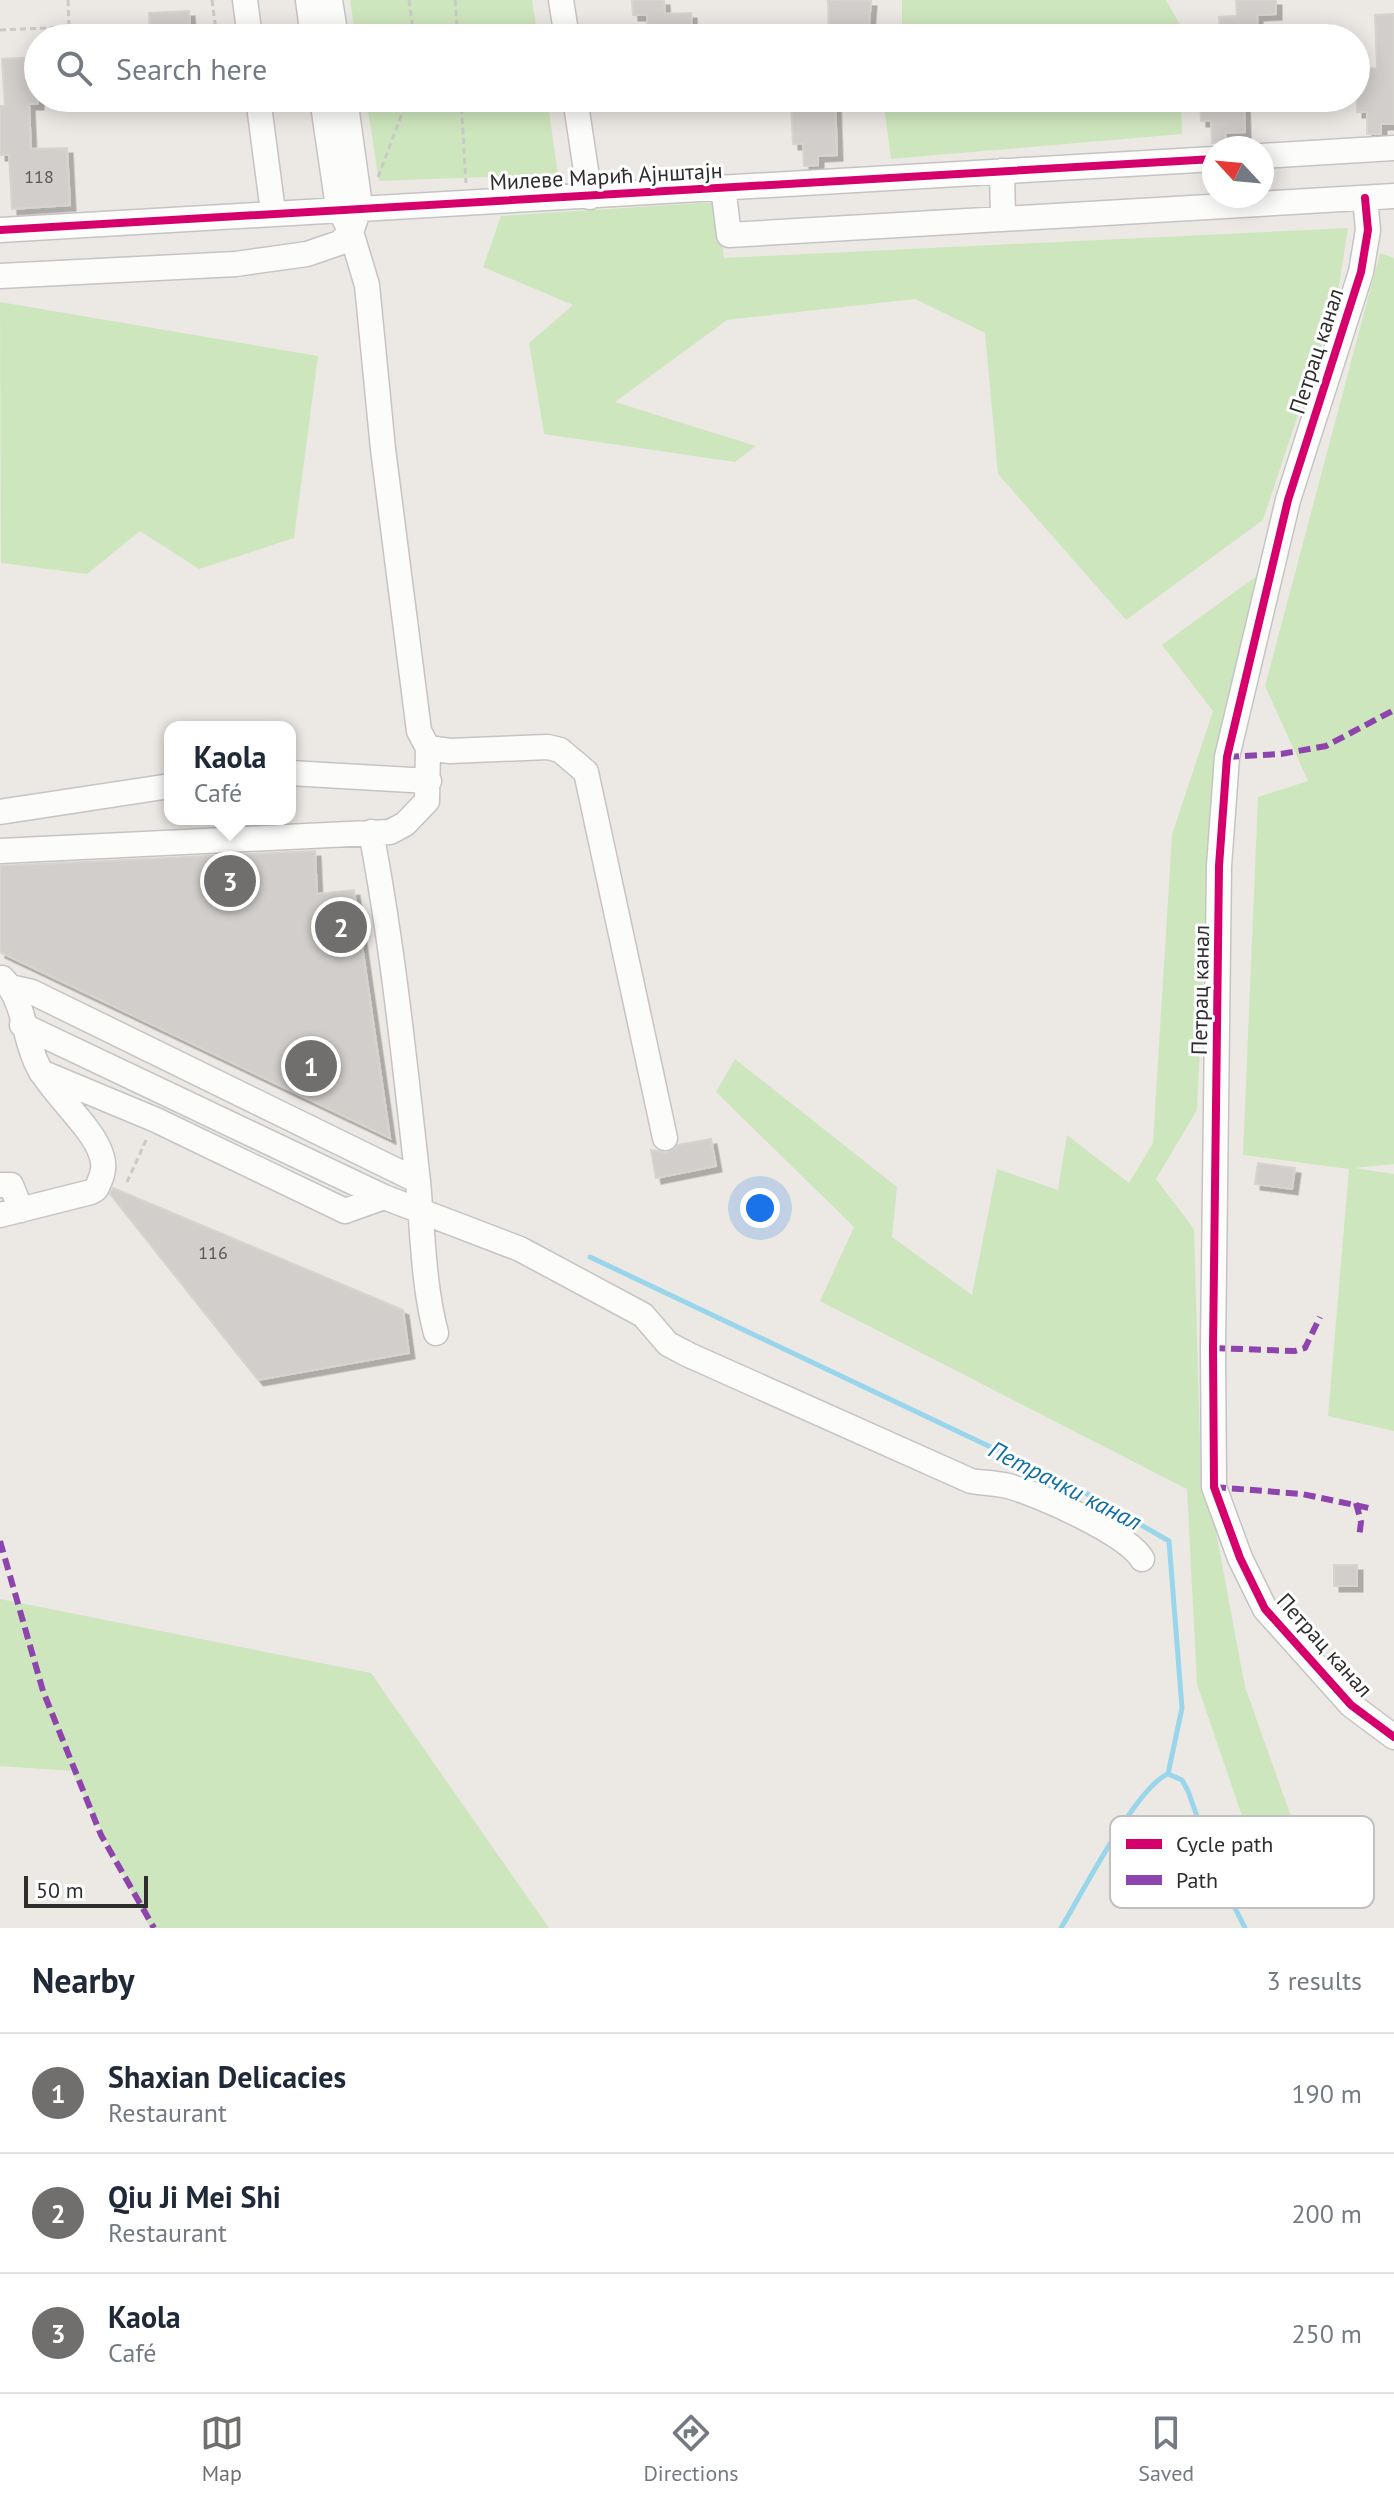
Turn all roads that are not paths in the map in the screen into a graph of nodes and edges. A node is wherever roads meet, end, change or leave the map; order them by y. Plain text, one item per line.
1 (245, 0) edge
2 (308, 0) edge
3 (330, 0) edge
4 (561, 0) edge
5 (248, 24) edge
6 (311, 24) edge
7 (334, 24) edge
8 (565, 24) edge
9 (260, 112) edge
10 (325, 112) edge
11 (346, 112) edge
12 (577, 112) edge
13 (1394, 148) edge
14 (1274, 155) edge
15 (1202, 160) edge
16 (1002, 171) junction
17 (723, 187) junction
18 (1394, 196) edge
19 (590, 197) junction
20 (1365, 198) junction
21 (349, 207) junction
22 (273, 212) junction
23 (1003, 218) junction
24 (0, 230) edge
25 (351, 232) junction
26 (0, 276) edge
27 (428, 748) junction
28 (296, 773) edge
29 (429, 781) junction
30 (164, 787) edge
31 (0, 812) edge
32 (371, 832) junction
33 (0, 851) edge
34 (5, 982) edge
35 (22, 1025) junction
36 (41, 1072) junction
37 (665, 1138) dead end
38 (418, 1181) junction
39 (0, 1185) edge
40 (384, 1197) junction
41 (10, 1213) edge
42 (421, 1213) junction
43 (436, 1333) dead end
44 (1142, 1559) dead end
45 (1394, 1737) edge

1 - 5 street
2 - 6 street
3 - 7 street
4 - 8 street
9 - 22 street
10 - 21 street
11 - 21 street
12 - 19 street
13 - 14 street
15 - 16 street, Милеве Марић Ајнштајн
16 - 17 street, Милеве Марић Ајнштајн
16 - 23 street
17 - 19 street, Милеве Марић Ајнштајн
17 - 23 street
18 - 20 street
19 - 21 street, Милеве Марић Ајнштајн
20 - 23 street
20 - 45 street, Петрац канал
21 - 22 street, Милеве Марић Ајнштајн
21 - 25 street
22 - 24 street, Милеве Марић Ајнштајн
25 - 26 street
25 - 27 street
27 - 29 street
27 - 37 street
28 - 29 street
29 - 32 street
30 - 31 street
32 - 33 street
32 - 38 street
34 - 35 street
34 - 38 street
35 - 36 street
35 - 40 street
36 - 40 street
36 - 41 street
38 - 42 street
39 - 41 street
40 - 42 street
42 - 43 street
42 - 44 street

